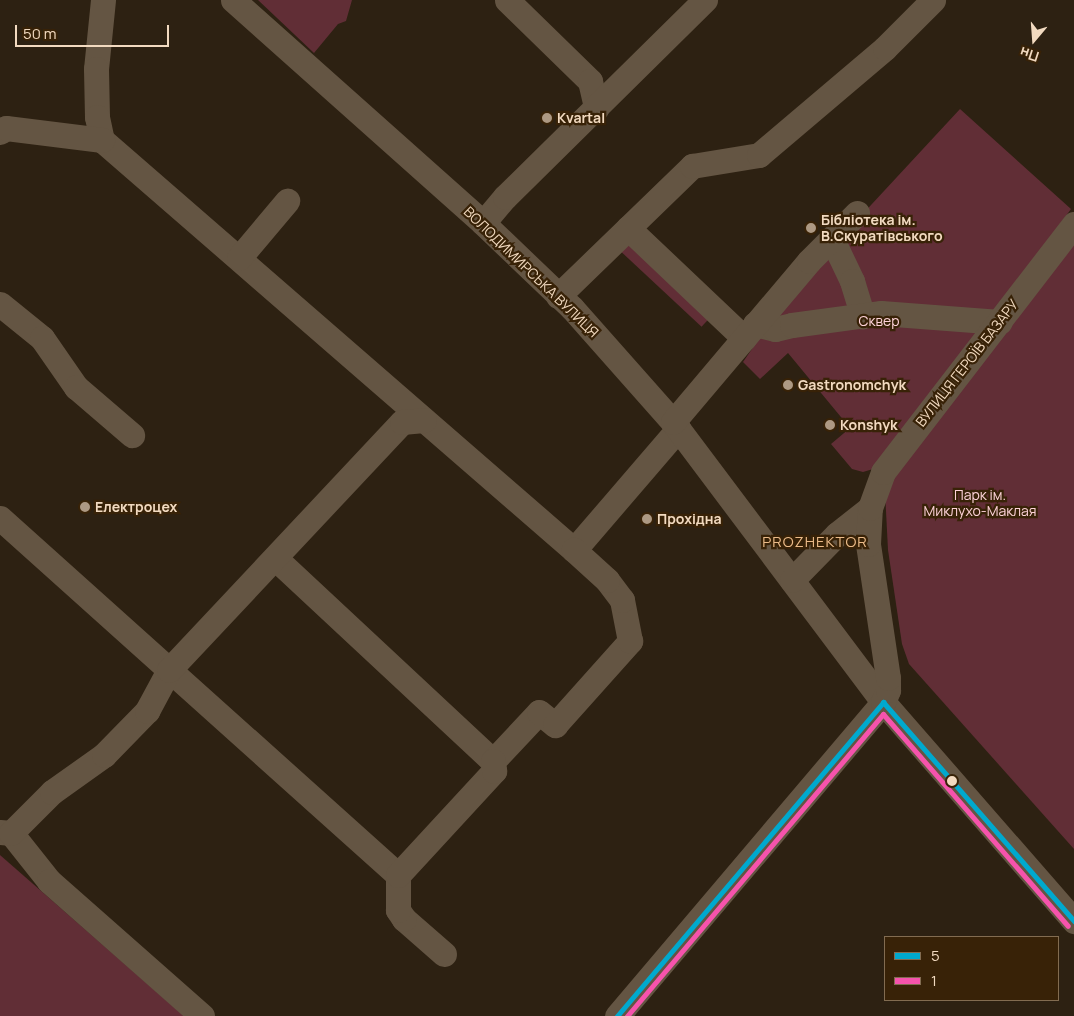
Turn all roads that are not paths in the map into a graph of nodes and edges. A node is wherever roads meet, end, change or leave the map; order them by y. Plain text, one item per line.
1 (103, 0) edge
2 (233, 0) edge
3 (508, 0) edge
4 (703, 0) edge
5 (933, 0) edge
6 (596, 108) junction
7 (0, 132) edge
8 (102, 140) junction
9 (287, 201) dead end
10 (857, 212) dead end
11 (483, 223) junction
12 (1074, 224) edge
13 (628, 228) junction
14 (832, 239) junction
15 (239, 258) junction
16 (558, 296) junction
17 (0, 304) edge
18 (863, 316) junction
19 (1000, 322) junction
20 (750, 331) junction
21 (424, 420) junction
22 (676, 425) junction
23 (132, 435) dead end
24 (870, 508) junction
25 (2, 525) edge
26 (574, 550) junction
27 (275, 558) junction
28 (792, 580) junction
29 (169, 670) junction
30 (882, 702) junction
31 (493, 761) junction
32 (6, 832) edge
33 (398, 875) junction
34 (1074, 921) edge
35 (444, 954) dead end
36 (202, 1016) edge
37 (617, 1016) edge

1 - 8 street
2 - 11 street, ВОЛОДИМИРСЬКА ВУЛИЦЯ
3 - 6 street
4 - 6 street
5 - 13 street
6 - 11 street
7 - 8 street
8 - 15 street
9 - 15 street
10 - 14 street
11 - 16 street, ВОЛОДИМИРСЬКА ВУЛИЦЯ
12 - 19 street, ВУЛИЦЯ ГЕРОЇВ БАЗАРУ
13 - 16 street
13 - 20 street
14 - 18 street
14 - 20 street
15 - 21 street
16 - 22 street, ВОЛОДИМИРСЬКА ВУЛИЦЯ
17 - 23 street
18 - 19 street
18 - 20 street
19 - 24 street, ВУЛИЦЯ ГЕРОЇВ БАЗАРУ
20 - 22 street
21 - 26 street
21 - 27 street
22 - 26 street
22 - 28 street, ВОЛОДИМИРСЬКА ВУЛИЦЯ
24 - 28 street
24 - 30 street, ВУЛИЦЯ ГЕРОЇВ БАЗАРУ
25 - 29 street
26 - 31 street
27 - 29 street
27 - 31 street
28 - 30 street, ВОЛОДИМИРСЬКА ВУЛИЦЯ
29 - 32 street
29 - 33 street
30 - 34 street
30 - 37 street
31 - 33 street
32 - 36 street
33 - 35 street

